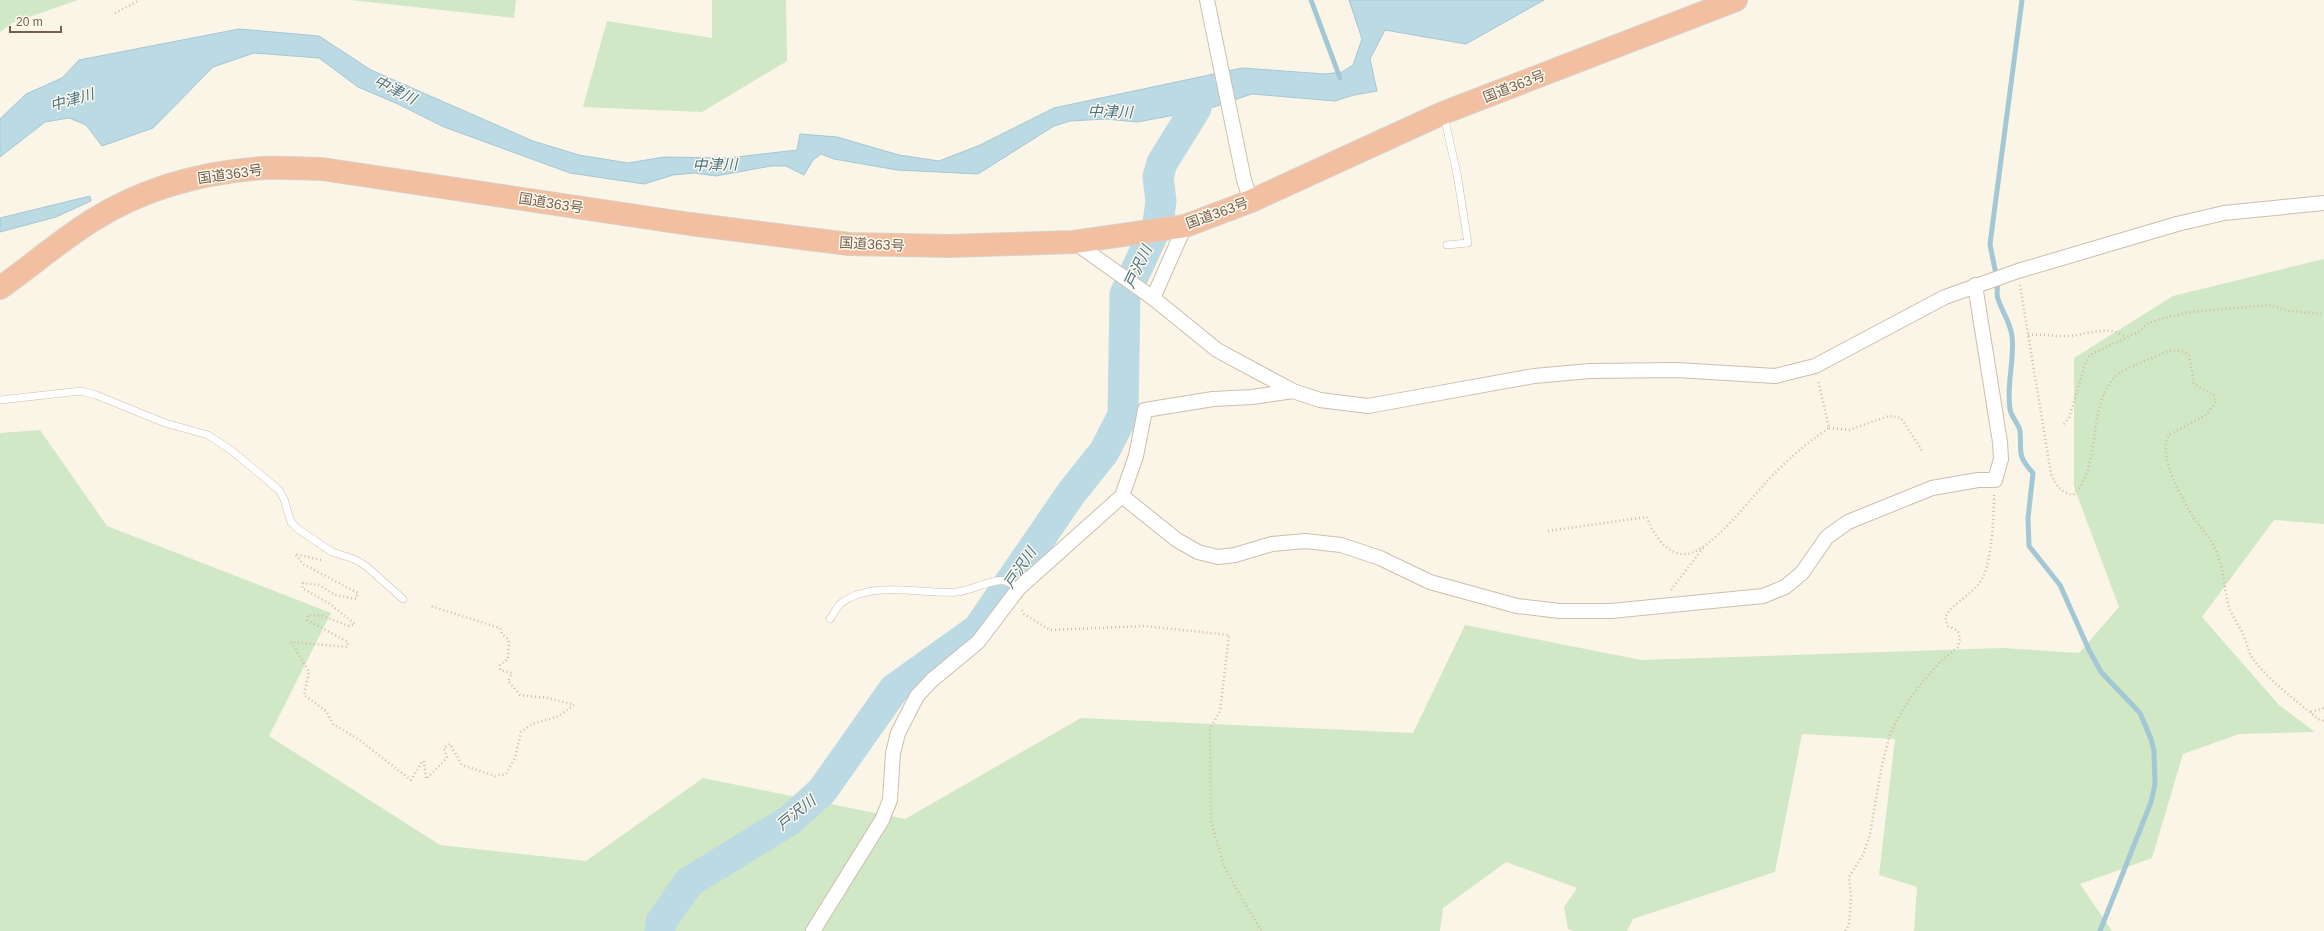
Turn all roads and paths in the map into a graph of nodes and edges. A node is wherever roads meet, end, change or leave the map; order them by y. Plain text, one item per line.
1 (140, 0) edge
2 (1736, 0) edge
3 (1208, 2) edge
4 (115, 13) dead end
5 (1443, 113) junction
6 (1251, 201) junction
7 (2324, 203) edge
8 (1185, 226) junction
9 (1074, 242) junction
10 (1447, 245) dead end
11 (2018, 271) junction
12 (1975, 286) junction
13 (0, 288) edge
14 (1154, 298) junction
15 (2324, 314) edge
16 (2028, 335) junction
17 (2126, 338) junction
18 (1815, 366) junction
19 (1293, 391) junction
20 (0, 400) edge
21 (2064, 424) dead end
22 (1829, 428) junction
23 (1923, 452) dead end
24 (1995, 480) junction
25 (1122, 496) junction
26 (1548, 531) dead end
27 (322, 545) junction
28 (1704, 546) junction
29 (1019, 588) junction
30 (403, 599) dead end
31 (430, 606) dead end
32 (1665, 607) junction
33 (830, 619) dead end
34 (2324, 708) edge
35 (2311, 712) junction
36 (2324, 721) edge
37 (813, 931) edge
38 (1262, 931) edge
39 (1845, 931) edge

1 - 4 path
2 - 5 highway, 国道363号
3 - 6 street
5 - 6 highway, 国道363号
5 - 10 lane
6 - 8 highway, 国道363号
7 - 11 street
8 - 9 highway, 国道363号
8 - 14 street
9 - 13 highway, 国道363号
9 - 14 street
11 - 12 street
11 - 16 path
12 - 18 street
12 - 24 street
14 - 19 street
15 - 17 path
16 - 17 path
16 - 35 path
17 - 21 path
18 - 19 street
18 - 22 path
19 - 25 street
20 - 27 lane
22 - 23 path
22 - 28 path
24 - 32 street
24 - 39 path
25 - 29 street
25 - 32 street
26 - 28 path
27 - 30 lane
27 - 31 path
28 - 32 path
29 - 33 lane
29 - 37 street
29 - 38 path
34 - 35 path
35 - 36 path

